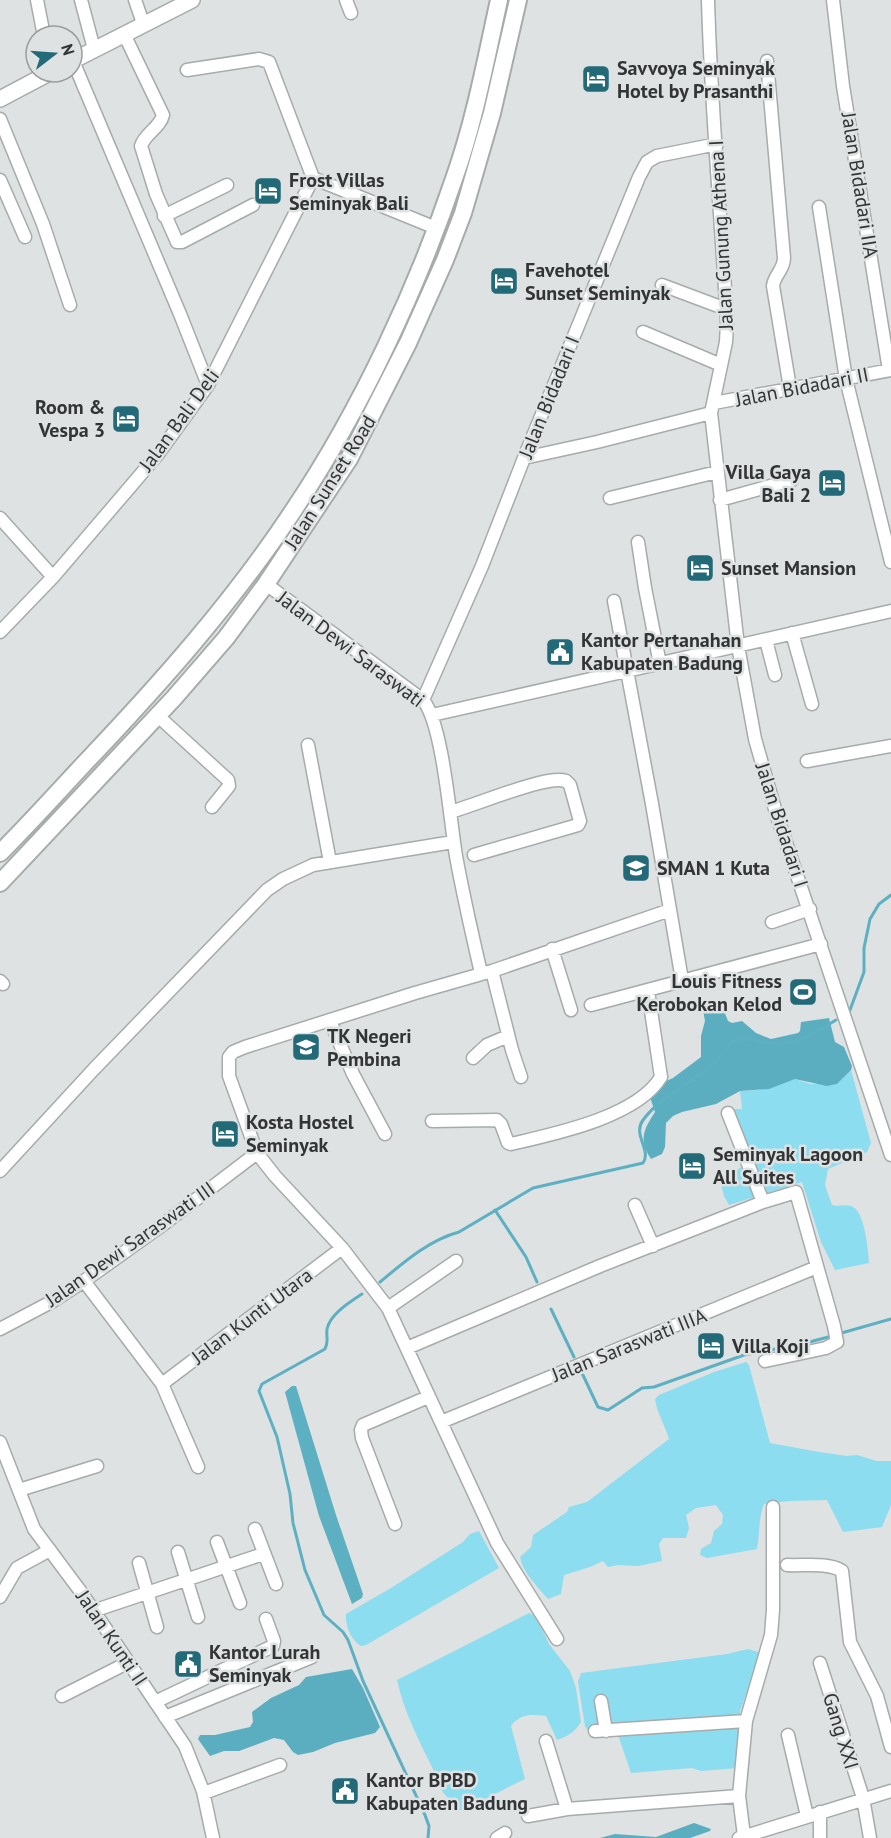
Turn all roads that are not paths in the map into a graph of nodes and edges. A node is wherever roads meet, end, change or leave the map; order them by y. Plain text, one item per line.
1 (37, 0) edge
2 (81, 0) edge
3 (135, 0) edge
4 (192, 0) edge
5 (346, 0) edge
6 (499, 0) edge
7 (518, 0) edge
8 (708, 0) edge
9 (833, 0) edge
10 (174, 4) edge
11 (351, 13) dead end
12 (143, 23) junction
13 (42, 24) edge
14 (124, 34) junction
15 (94, 49) junction
16 (84, 54) edge
17 (767, 61) dead end
18 (187, 70) dead end
19 (28, 84) edge
20 (82, 84) edge
21 (0, 99) edge
22 (0, 119) edge
23 (717, 144) junction
24 (313, 178) junction
25 (0, 180) edge
26 (227, 185) dead end
27 (253, 205) dead end
28 (819, 207) dead end
29 (164, 216) junction
30 (436, 228) junction
31 (25, 237) dead end
32 (662, 285) dead end
33 (70, 305) dead end
34 (726, 309) junction
35 (643, 332) dead end
36 (721, 365) junction
37 (890, 370) edge
38 (846, 379) junction
39 (208, 386) junction
40 (790, 388) junction
41 (712, 408) junction
42 (524, 458) junction
43 (717, 472) junction
44 (792, 480) dead end
45 (610, 498) dead end
46 (720, 500) junction
47 (0, 518) edge
48 (638, 542) dead end
49 (891, 562) edge
50 (53, 577) junction
51 (266, 584) junction
52 (614, 601) dead end
53 (891, 611) edge
54 (0, 632) edge
55 (792, 633) junction
56 (766, 640) junction
57 (738, 646) junction
58 (660, 664) junction
59 (626, 671) junction
60 (775, 675) dead end
61 (423, 700) junction
62 (812, 704) dead end
63 (432, 715) junction
64 (158, 716) junction
65 (308, 745) dead end
66 (891, 746) edge
67 (807, 761) dead end
68 (212, 807) dead end
69 (450, 812) junction
70 (453, 842) junction
71 (0, 853) edge
72 (474, 855) dead end
73 (330, 862) junction
74 (0, 883) edge
75 (810, 909) junction
76 (670, 910) junction
77 (772, 922) dead end
78 (821, 944) junction
79 (552, 949) junction
80 (487, 972) junction
81 (682, 980) junction
82 (648, 991) junction
83 (591, 1005) dead end
84 (571, 1010) dead end
85 (330, 1021) junction
86 (508, 1036) junction
87 (473, 1058) dead end
88 (521, 1077) dead end
89 (728, 1113) dead end
90 (432, 1121) dead end
91 (385, 1134) dead end
92 (257, 1153) junction
93 (891, 1155) edge
94 (0, 1171) edge
95 (763, 1202) junction
96 (635, 1205) dead end
97 (653, 1246) junction
98 (342, 1248) junction
99 (456, 1261) dead end
100 (818, 1268) junction
101 (84, 1281) junction
102 (388, 1308) junction
103 (0, 1329) edge
104 (407, 1348) junction
105 (765, 1360) dead end
106 (162, 1384) junction
107 (428, 1397) junction
108 (441, 1422) junction
109 (0, 1442) edge
110 (97, 1466) dead end
111 (198, 1467) dead end
112 (19, 1490) junction
113 (773, 1507) dead end
114 (395, 1524) dead end
115 (255, 1529) dead end
116 (217, 1542) dead end
117 (50, 1550) junction
118 (178, 1552) dead end
119 (263, 1554) junction
120 (139, 1563) dead end
121 (787, 1565) dead end
122 (225, 1567) junction
123 (187, 1580) junction
124 (276, 1584) dead end
125 (147, 1593) junction
126 (0, 1598) edge
127 (240, 1602) dead end
128 (93, 1611) junction
129 (198, 1617) dead end
130 (266, 1619) dead end
131 (157, 1627) dead end
132 (557, 1639) dead end
133 (312, 1657) dead end
134 (127, 1663) junction
135 (820, 1663) dead end
136 (62, 1696) dead end
137 (601, 1701) dead end
138 (155, 1702) junction
139 (165, 1717) junction
140 (746, 1721) junction
141 (788, 1736) dead end
142 (546, 1741) dead end
143 (891, 1747) edge
144 (280, 1765) dead end
145 (891, 1791) edge
146 (204, 1793) junction
147 (739, 1796) junction
148 (863, 1798) junction
149 (567, 1809) junction
150 (814, 1814) junction
151 (528, 1815) dead end
152 (742, 1837) edge
153 (213, 1838) edge
154 (820, 1838) edge
155 (870, 1838) edge

1 - 13 street
2 - 15 street
3 - 12 street
4 - 10 main road
5 - 11 street
6 - 30 highway, Jalan Sunset Road
7 - 51 highway, Jalan Sunset Road
8 - 23 street, Jalan Gunung Athena I
9 - 37 street, Jalan Bidadari IIA
10 - 12 main road
12 - 14 main road
14 - 15 main road
14 - 29 street
15 - 16 main road
17 - 40 street
18 - 24 street
19 - 21 main road
20 - 39 street
22 - 33 street
23 - 34 street, Jalan Gunung Athena I
23 - 42 street, Jalan Bidadari I
24 - 30 street
24 - 39 street, Jalan Bali Deli
25 - 31 street
26 - 29 street
27 - 29 street
28 - 38 street
30 - 71 highway, Jalan Sunset Road
32 - 34 street
34 - 36 street, Jalan Gunung Athena I
35 - 36 street
36 - 41 street, Jalan Gunung Athena I
37 - 38 street, Jalan Bidadari II
38 - 40 street, Jalan Bidadari II
38 - 49 street
39 - 50 street, Jalan Bali Deli
40 - 41 street, Jalan Bidadari II
41 - 42 street, Jalan Bidadari II
41 - 43 street, Jalan Gunung Athena I
42 - 61 street, Jalan Bidadari I
43 - 45 street
43 - 46 street, Jalan Gunung Athena I
44 - 46 street
46 - 57 street, Jalan Gunung Athena I
47 - 50 street
48 - 58 street
50 - 54 street, Jalan Bali Deli
51 - 61 street, Jalan Dewi Saraswati
51 - 64 highway, Jalan Sunset Road
52 - 59 street
53 - 55 street, Jalan Dewi Saraswati
55 - 56 street, Jalan Dewi Saraswati
55 - 62 street
56 - 57 street, Jalan Dewi Saraswati
56 - 60 street
57 - 58 street, Jalan Dewi Saraswati
57 - 75 street, Jalan Bidadari I
58 - 59 street, Jalan Dewi Saraswati
59 - 63 street, Jalan Dewi Saraswati
59 - 76 street
61 - 63 street, Jalan Dewi Saraswati
63 - 69 street
64 - 68 street
64 - 74 highway, Jalan Sunset Road
65 - 73 street
66 - 67 street
69 - 70 street
69 - 72 street
70 - 73 street
70 - 80 street
73 - 94 street
75 - 77 street
75 - 78 street, Jalan Bidadari I
76 - 79 street
76 - 81 street
78 - 81 street
78 - 93 street, Jalan Bidadari I
79 - 80 street
79 - 84 street
80 - 85 street
80 - 86 street
81 - 82 street
82 - 83 street
82 - 90 street
85 - 91 street
85 - 92 street
86 - 87 street
86 - 88 street
89 - 95 street
92 - 98 street
92 - 101 street, Jalan Dewi Saraswati III
95 - 97 street
95 - 100 street
96 - 97 street
97 - 104 street
98 - 102 street
98 - 106 street, Jalan Kunti Utara
99 - 102 street
100 - 105 street
100 - 108 street, Jalan Saraswati IIIA
101 - 103 street, Jalan Dewi Saraswati III
101 - 106 street
102 - 104 street
104 - 107 street
106 - 111 street
107 - 108 street
107 - 114 street
108 - 132 street
109 - 112 street, Jalan Kunti II
110 - 112 street
112 - 117 street, Jalan Kunti II
113 - 140 street
115 - 119 street
116 - 122 street
117 - 126 street
117 - 128 street, Jalan Kunti II
118 - 123 street
119 - 122 street
119 - 124 street
120 - 125 street
121 - 143 street
122 - 123 street
122 - 127 street
123 - 125 street
123 - 129 street
125 - 128 street
125 - 131 street
128 - 134 street, Jalan Kunti II
130 - 138 street
133 - 139 street
134 - 136 street
134 - 138 street, Jalan Kunti II
135 - 148 street, Gang XXI
137 - 140 street
138 - 139 street, Jalan Kunti II
139 - 146 street, Jalan Kunti II
140 - 147 street
141 - 150 street
142 - 149 street
144 - 146 street
145 - 148 street
146 - 153 street, Jalan Kunti II
147 - 149 street
147 - 152 street
148 - 150 street
148 - 155 street, Gang XXI
149 - 151 street
150 - 152 street
150 - 154 street

